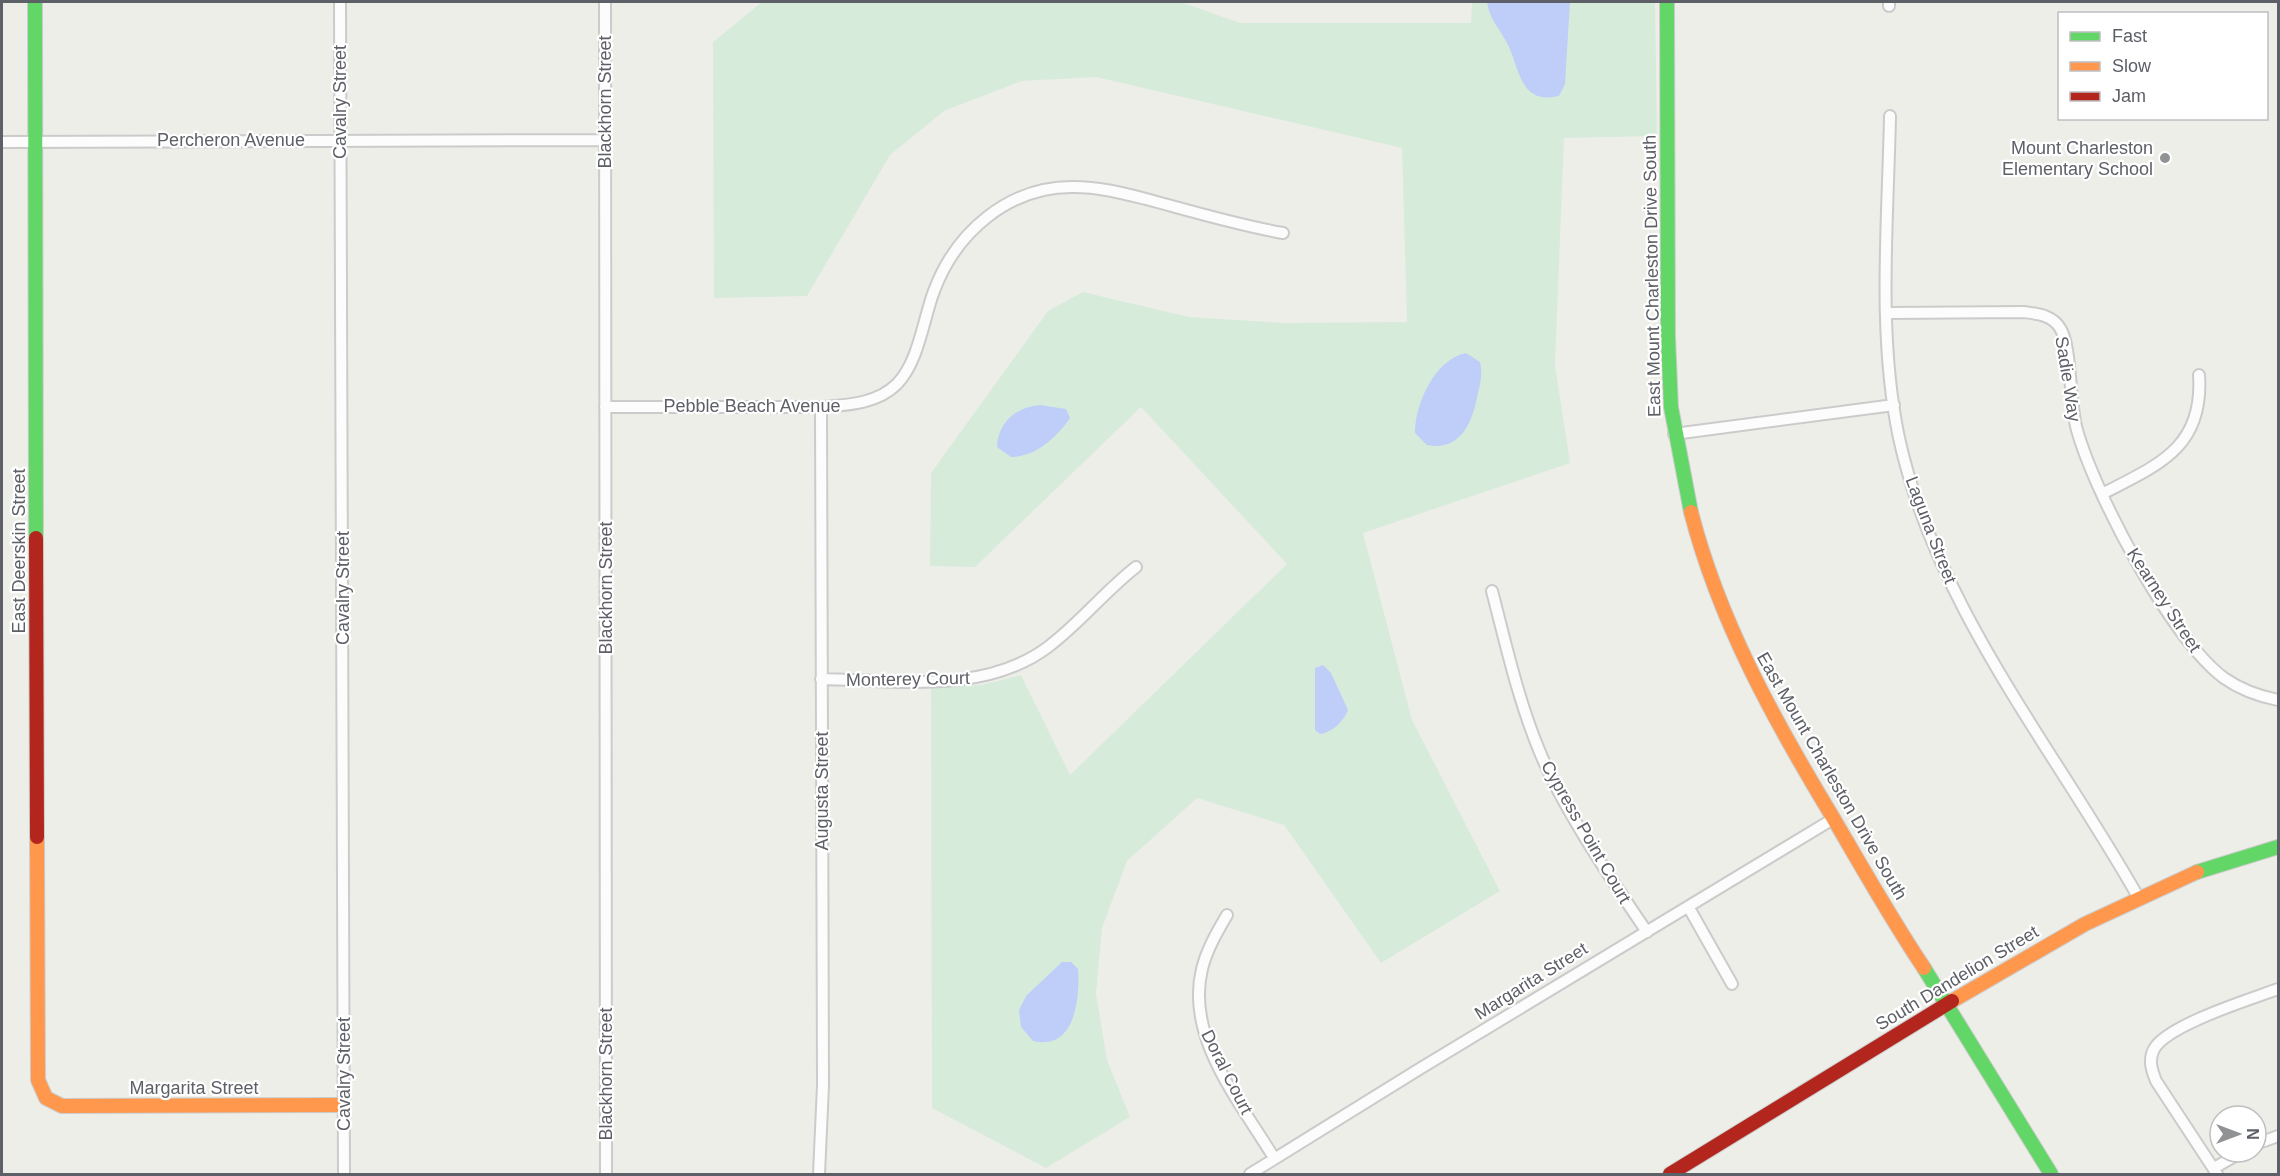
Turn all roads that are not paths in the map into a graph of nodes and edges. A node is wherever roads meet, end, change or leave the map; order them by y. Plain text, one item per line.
1 (35, 2) edge
2 (340, 2) edge
3 (605, 2) edge
4 (1667, 2) edge
5 (1890, 116) dead end
6 (340, 140) junction
7 (605, 140) junction
8 (2, 142) edge
9 (36, 142) junction
10 (1283, 232) dead end
11 (1887, 314) junction
12 (2199, 375) dead end
13 (1894, 405) junction
14 (605, 407) junction
15 (821, 407) junction
16 (1674, 434) junction
17 (2102, 494) junction
18 (1136, 567) dead end
19 (1492, 591) dead end
20 (821, 679) junction
21 (2278, 700) edge
22 (1833, 819) junction
23 (2278, 847) edge
24 (2137, 895) junction
25 (1689, 908) junction
26 (1227, 915) dead end
27 (1647, 932) junction
28 (1732, 984) dead end
29 (2278, 989) edge
30 (1948, 1003) junction
31 (46, 1099) joint
32 (344, 1105) junction
33 (1274, 1158) junction
34 (2216, 1171) edge
35 (344, 1174) edge
36 (606, 1174) edge
37 (819, 1174) edge
38 (1250, 1174) edge
39 (1670, 1174) edge
40 (2051, 1174) edge

1 - 9 street, East Deerskin Street
2 - 6 street, Cavalry Street
3 - 7 street, Blackhorn Street
4 - 16 street, East Mount Charleston Drive South
5 - 11 street, Laguna Street
6 - 7 street, Percheron Avenue
6 - 9 street, Percheron Avenue
6 - 32 street, Cavalry Street
7 - 14 street, Blackhorn Street
8 - 9 street, Percheron Avenue
9 - 31 street, East Deerskin Street
10 - 15 street, Pebble Beach Avenue
11 - 13 street, Laguna Street
11 - 17 street, Sadie Way
12 - 17 street
13 - 16 street
13 - 24 street, Laguna Street
14 - 15 street, Pebble Beach Avenue
14 - 36 street, Blackhorn Street
15 - 20 street, Augusta Street
16 - 22 street, East Mount Charleston Drive South
17 - 21 street, Kearney Street
18 - 20 street, Monterey Court
19 - 27 street, Cypress Point Court
20 - 37 street, Augusta Street
22 - 25 street, Margarita Street
22 - 30 street, East Mount Charleston Drive South
23 - 24 street, South Dandelion Street
24 - 30 street, South Dandelion Street
25 - 27 street, Margarita Street
25 - 28 street
26 - 33 street, Doral Court
27 - 33 street, Margarita Street
29 - 34 street
30 - 39 street, South Dandelion Street
30 - 40 street, East Mount Charleston Drive South
31 - 32 street, Margarita Street
32 - 35 street, Cavalry Street
33 - 38 street, Margarita Street

